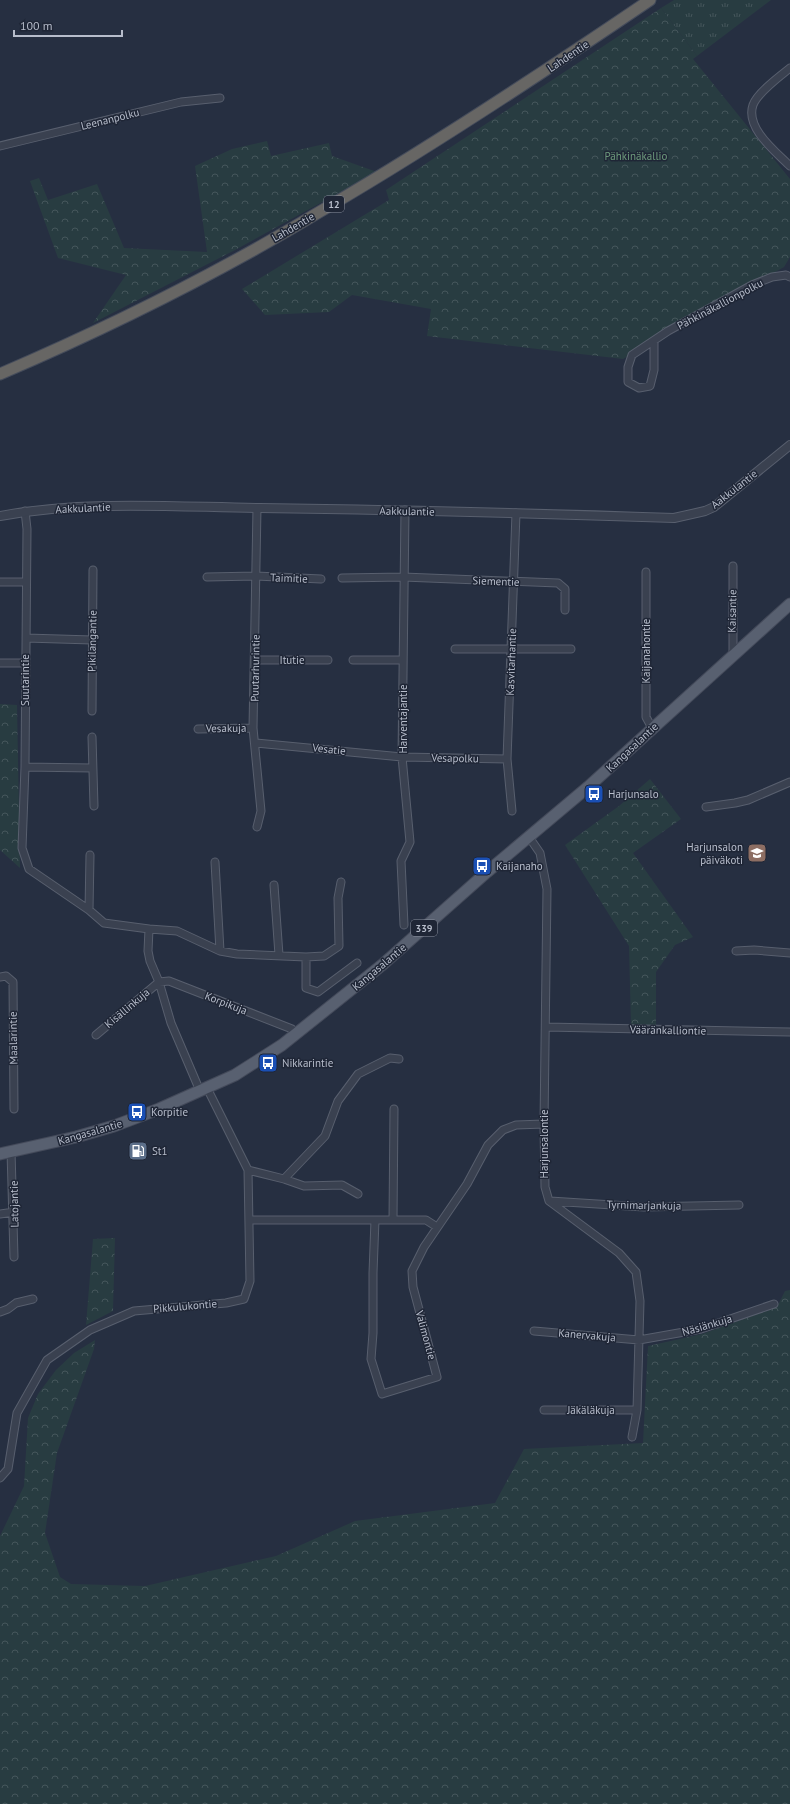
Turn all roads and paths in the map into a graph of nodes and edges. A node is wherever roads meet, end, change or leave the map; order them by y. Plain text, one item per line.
1 (650, 0) edge
2 (790, 68) edge
3 (220, 98) dead end
4 (0, 146) edge
5 (790, 166) edge
6 (790, 277) edge
7 (654, 342) junction
8 (0, 374) edge
9 (790, 445) edge
10 (258, 508) junction
11 (405, 510) junction
12 (25, 512) junction
13 (516, 513) junction
14 (0, 516) edge
15 (733, 566) dead end
16 (93, 570) dead end
17 (646, 572) dead end
18 (256, 576) junction
19 (207, 577) dead end
20 (403, 577) junction
21 (342, 578) dead end
22 (322, 579) dead end
23 (514, 581) junction
24 (0, 582) edge
25 (26, 582) junction
26 (790, 604) edge
27 (565, 610) dead end
28 (26, 638) junction
29 (92, 640) junction
30 (512, 648) junction
31 (455, 649) dead end
32 (571, 649) dead end
33 (733, 655) junction
34 (256, 660) junction
35 (328, 660) dead end
36 (353, 660) dead end
37 (403, 660) junction
38 (0, 663) edge
39 (25, 663) junction
40 (92, 711) dead end
41 (253, 728) junction
42 (652, 728) junction
43 (198, 729) dead end
44 (92, 737) dead end
45 (256, 743) junction
46 (402, 757) junction
47 (507, 759) junction
48 (25, 767) junction
49 (92, 768) junction
50 (790, 782) edge
51 (94, 806) dead end
52 (706, 807) dead end
53 (512, 811) dead end
54 (257, 827) dead end
55 (528, 837) junction
56 (90, 855) dead end
57 (215, 862) dead end
58 (341, 882) dead end
59 (274, 885) dead end
60 (88, 910) junction
61 (404, 925) dead end
62 (149, 929) junction
63 (220, 951) junction
64 (736, 951) dead end
65 (790, 953) edge
66 (279, 955) junction
67 (306, 957) junction
68 (358, 963) dead end
69 (0, 977) edge
70 (159, 982) junction
71 (546, 1027) junction
72 (292, 1029) dead end
73 (790, 1032) edge
74 (96, 1035) dead end
75 (399, 1059) dead end
76 (204, 1089) junction
77 (14, 1109) dead end
78 (394, 1109) dead end
79 (544, 1124) junction
80 (11, 1151) junction
81 (0, 1154) edge
82 (248, 1170) junction
83 (284, 1179) junction
84 (358, 1194) dead end
85 (549, 1201) junction
86 (739, 1205) dead end
87 (14, 1212) junction
88 (0, 1214) edge
89 (249, 1220) junction
90 (375, 1220) junction
91 (393, 1220) junction
92 (437, 1227) junction
93 (14, 1257) dead end
94 (33, 1299) dead end
95 (774, 1304) dead end
96 (0, 1312) edge
97 (534, 1331) dead end
98 (639, 1340) junction
99 (544, 1410) dead end
100 (638, 1410) junction
101 (632, 1437) dead end
102 (0, 1478) edge

1 - 8 highway, Lahdentie / 12
2 - 5 street
3 - 4 street, Leenanpolku
6 - 7 street, Pähkinäkallionpolku
7 - 7 street, Pähkinäkallionpolku
9 - 13 street, Aakkulantie
10 - 11 street, Aakkulantie
10 - 12 street, Aakkulantie
10 - 18 street, Puutarhurintie
11 - 13 street, Aakkulantie
11 - 20 street, Harventajantie
12 - 14 street, Aakkulantie
12 - 25 street, Suutarintie
13 - 23 street, Kasvitarhantie
15 - 33 street, Kaisantie
16 - 29 street, Pikilangantie
17 - 42 street, Kaijanahontie
18 - 19 street, Taimitie
18 - 22 street, Taimitie
18 - 34 street, Puutarhurintie
20 - 21 street
20 - 23 street, Siementie
20 - 37 street, Harventajantie
23 - 27 street, Siementie
23 - 30 street, Kasvitarhantie
24 - 25 street
25 - 28 street, Suutarintie
26 - 33 main road, Kangasalantie / 339
28 - 29 street
28 - 39 street, Suutarintie
29 - 40 street, Pikilangantie
30 - 31 street
30 - 32 street
30 - 47 street, Kasvitarhantie
33 - 42 main road, Kangasalantie / 339
34 - 35 street, Itutie
34 - 41 street, Puutarhurintie
36 - 37 street
37 - 46 street, Harventajantie
38 - 39 street
39 - 48 street, Suutarintie
41 - 43 street, Vesakuja
41 - 45 street, Puutarhurintie
42 - 55 main road, Kangasalantie / 339
44 - 49 street
45 - 46 street, Vesatie
45 - 54 street, Puutarhurintie
46 - 47 street, Vesapolku
46 - 61 street, Harventajantie
47 - 53 street, Kasvitarhantie
48 - 49 street
48 - 60 street, Suutarintie
49 - 51 street
50 - 52 street
55 - 71 street, Harjunsalontie
55 - 76 main road, Kangasalantie / 339
56 - 60 street
57 - 63 street
58 - 67 street
59 - 66 street
60 - 62 street
62 - 63 street
62 - 70 street
63 - 66 street
64 - 65 street
66 - 67 street
67 - 68 street
69 - 77 street, Maalarintie
70 - 72 street, Korpikuja
70 - 74 street, Kisällinkuja
70 - 76 street
71 - 73 street, Vääränkalliontie
71 - 79 street, Harjunsalontie
75 - 83 street
76 - 80 main road, Kangasalantie / 339
76 - 82 street, Pikkulukontie
78 - 91 street
79 - 85 street, Harjunsalontie
79 - 92 street, Valimontie
80 - 81 main road, Kangasalantie / 339
80 - 87 street, Latojantie
82 - 83 street
82 - 89 street, Pikkulukontie
83 - 84 street
85 - 86 street, Tyrnimarjankuja
85 - 98 street
87 - 88 street
87 - 93 street, Latojantie
89 - 90 street
89 - 102 street, Pikkulukontie
90 - 91 street
90 - 92 street, Valimontie
91 - 92 street
94 - 96 street
95 - 98 street, Näsiänkuja
97 - 98 street, Kanervakuja
98 - 100 street
99 - 100 street, Jäkäläkuja
100 - 101 street

